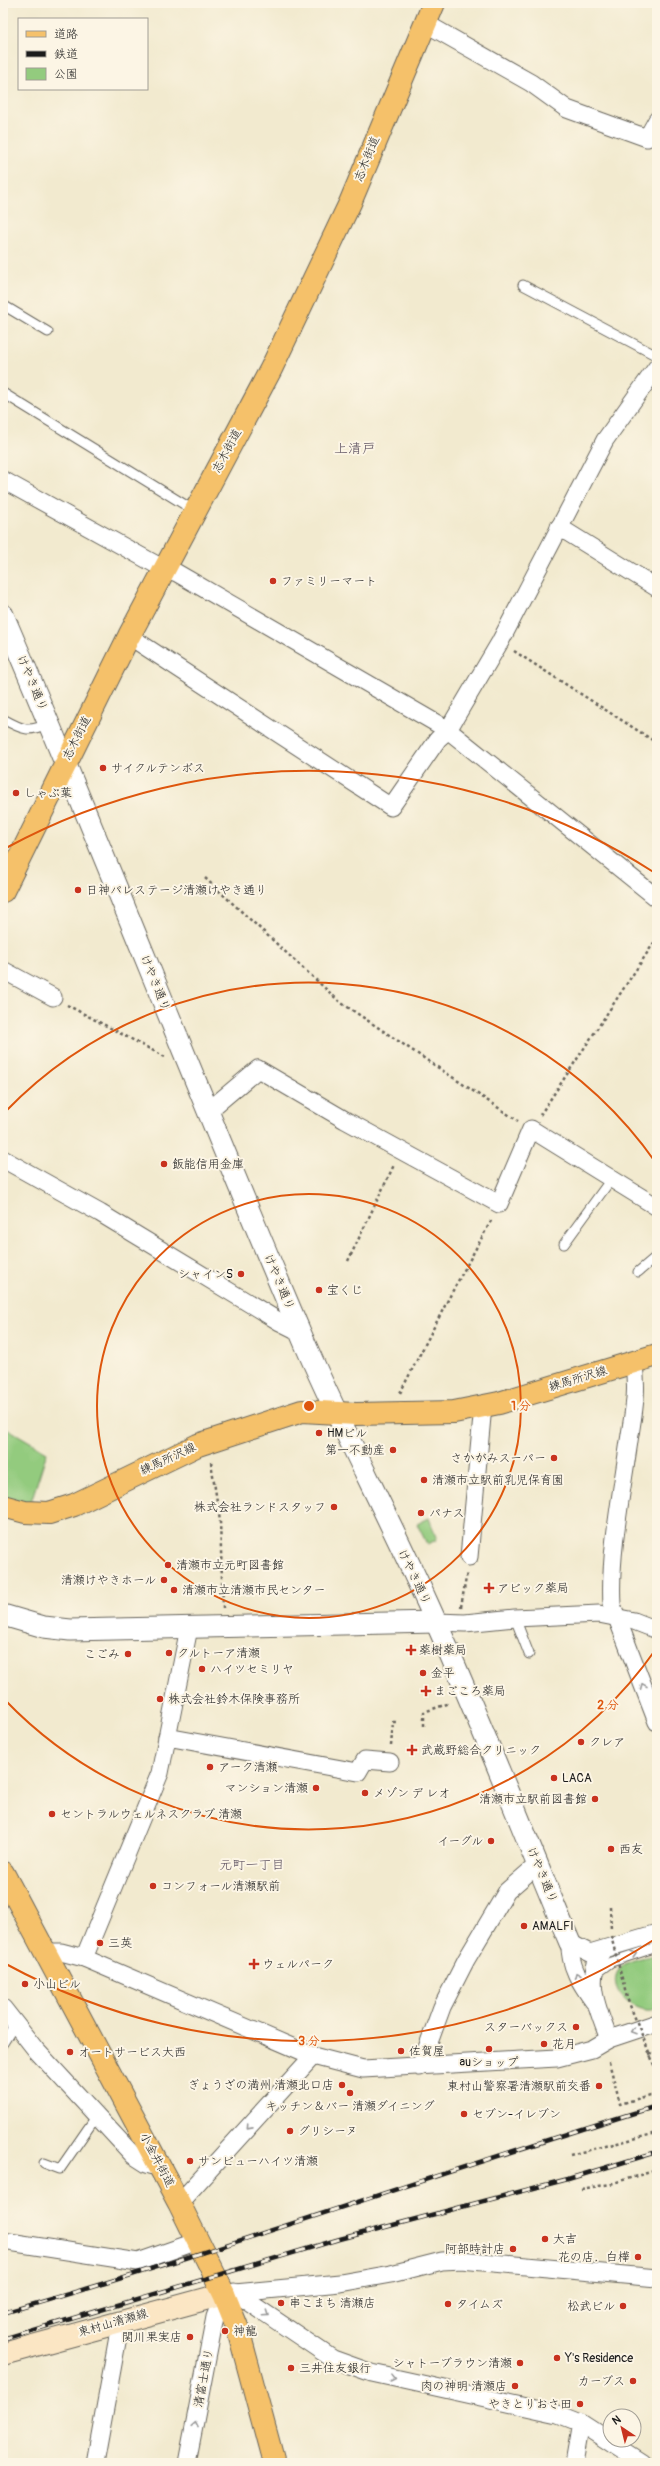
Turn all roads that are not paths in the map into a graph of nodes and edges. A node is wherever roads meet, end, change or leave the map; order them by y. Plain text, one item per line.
1 (434, 3) edge
2 (425, 23) junction
3 (657, 120) edge
4 (523, 285) dead end
5 (3, 306) edge
6 (48, 332) dead end
7 (657, 356) edge
8 (657, 366) edge
9 (3, 393) edge
10 (3, 480) edge
11 (196, 511) junction
12 (559, 527) junction
13 (164, 569) junction
14 (657, 588) edge
15 (3, 615) edge
16 (129, 636) junction
17 (3, 720) edge
18 (49, 723) junction
19 (448, 730) junction
20 (66, 762) junction
21 (3, 891) edge
22 (657, 898) edge
23 (3, 970) edge
24 (53, 997) road end
25 (207, 1112) junction
26 (3, 1159) edge
27 (612, 1178) junction
28 (657, 1207) edge
29 (564, 1244) dead end
30 (657, 1256) edge
31 (638, 1272) dead end
32 (300, 1332) junction
33 (657, 1355) edge
34 (634, 1362) junction
35 (483, 1406) junction
36 (346, 1413) junction
37 (3, 1506) edge
38 (469, 1557) dead end
39 (3, 1614) edge
40 (615, 1617) junction
41 (515, 1618) junction
42 (436, 1622) junction
43 (189, 1628) junction
44 (657, 1630) edge
45 (529, 1654) dead end
46 (657, 1722) edge
47 (167, 1737) junction
48 (390, 1762) road end
49 (538, 1865) junction
50 (3, 1873) edge
51 (657, 1933) edge
52 (570, 1943) junction
53 (657, 1947) edge
54 (45, 1952) junction
55 (607, 1956) junction
56 (84, 1958) junction
57 (595, 2004) junction
58 (3, 2008) edge
59 (657, 2023) edge
60 (15, 2024) junction
61 (609, 2040) junction
62 (3, 2043) edge
63 (313, 2056) junction
64 (420, 2067) junction
65 (96, 2117) junction
66 (44, 2163) dead end
67 (161, 2168) junction
68 (180, 2203) junction
69 (3, 2241) edge
70 (198, 2241) junction
71 (657, 2278) edge
72 (229, 2293) junction
73 (121, 2320) junction
74 (3, 2354) edge
75 (582, 2423) junction
76 (94, 2463) edge
77 (187, 2463) edge
78 (274, 2463) edge
79 (574, 2463) edge
80 (643, 2463) edge

1 - 2 main road, 志木街道
2 - 3 street
2 - 11 main road, 志木街道
4 - 7 lane
5 - 6 lane
8 - 12 street
9 - 11 lane
10 - 13 street
11 - 13 main road, 志木街道
12 - 14 street
12 - 19 street
13 - 16 main road, 志木街道
13 - 19 street
15 - 18 street, けやき通り
16 - 19 street
16 - 20 main road, 志木街道
17 - 18 lane
18 - 20 street, けやき通り
19 - 22 street
20 - 21 main road, 志木街道
20 - 25 street, けやき通り
23 - 24 street
25 - 27 street
25 - 32 street, けやき通り
26 - 32 street
27 - 28 street
27 - 29 lane
30 - 31 lane
32 - 36 street, けやき通り
33 - 34 main road, 練馬所沢線
34 - 35 main road, 練馬所沢線
34 - 40 street
35 - 36 main road, 練馬所沢線
35 - 38 street
36 - 37 main road, 練馬所沢線
36 - 42 street, けやき通り
39 - 43 street
40 - 41 street
40 - 44 street
46 -> 40 street
41 - 42 street
41 - 45 lane
42 - 43 street
42 - 49 street, けやき通り
43 - 47 street
47 - 48 street
47 - 56 street
49 - 52 street, けやき通り
49 - 64 street
50 - 54 main road, 小金井街道
51 - 55 street
52 - 55 street
57 -> 52 street
55 -> 53 lane
54 - 56 street
54 - 67 main road, 小金井街道
55 - 57 street
56 - 63 street
57 - 61 street
58 - 60 street
59 -> 61 street
60 - 62 lane
60 - 65 street
61 - 64 street
63 - 64 street
63 -> 68 street
65 - 66 lane
65 - 67 street
67 - 68 main road, 小金井街道
68 - 70 main road, 小金井街道
69 - 70 street
70 - 72 main road, 小金井街道
71 - 72 street
72 - 73 main road, 東村山清瀬線
72 -> 75 street
77 -> 72 street, 清富士通り
72 - 78 main road, 小金井街道
73 - 74 main road, 東村山清瀬線
73 - 76 street
75 - 79 street
75 - 80 street

